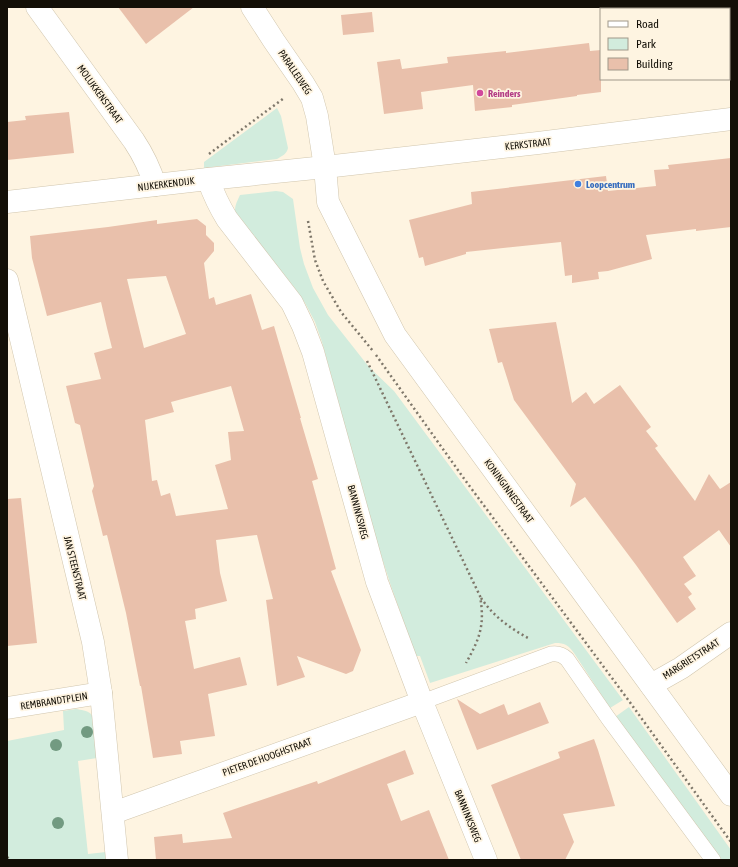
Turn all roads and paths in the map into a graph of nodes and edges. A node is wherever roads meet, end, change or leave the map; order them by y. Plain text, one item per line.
1 (37, 7) edge
2 (252, 7) edge
3 (303, 83) junction
4 (731, 120) edge
5 (325, 167) junction
6 (208, 178) junction
7 (155, 185) junction
8 (7, 202) edge
9 (7, 280) edge
10 (367, 361) dead end
11 (480, 596) junction
12 (731, 633) edge
13 (560, 654) junction
14 (651, 685) junction
15 (445, 693) junction
16 (101, 694) junction
17 (422, 702) junction
18 (7, 708) edge
19 (731, 795) edge
20 (113, 813) junction
21 (7, 857) edge
22 (10, 860) edge
23 (117, 860) edge
24 (486, 860) edge
25 (713, 860) edge

1 - 7 street, MOLUKKENSTRAAT
2 - 3 street, PARALLELWEG
3 - 5 street, PARALLELWEG
3 - 6 path
4 - 5 street, KERKSTRAAT
5 - 6 street, NIJKERKENDIJK
5 - 14 street, KONINGINNESTRAAT
6 - 7 street, NIJKERKENDIJK
6 - 17 street, BANNINKSWEG
7 - 8 street, NIJKERKENDIJK
9 - 16 street, JAN STEENSTRAAT
10 - 11 path
11 - 13 path
11 - 15 path
12 - 14 street, MARGRIETSTRAAT
13 - 15 lane
13 - 25 lane
14 - 19 street, KONINGINNESTRAAT
15 - 17 lane
16 - 18 street, REMBRANDTPLEIN
16 - 20 street, JAN STEENSTRAAT
17 - 20 street, PIETER DE HOOGHSTRAAT
17 - 24 street, BANNINKSWEG
20 - 23 street, JAN STEENSTRAAT
21 - 22 path

